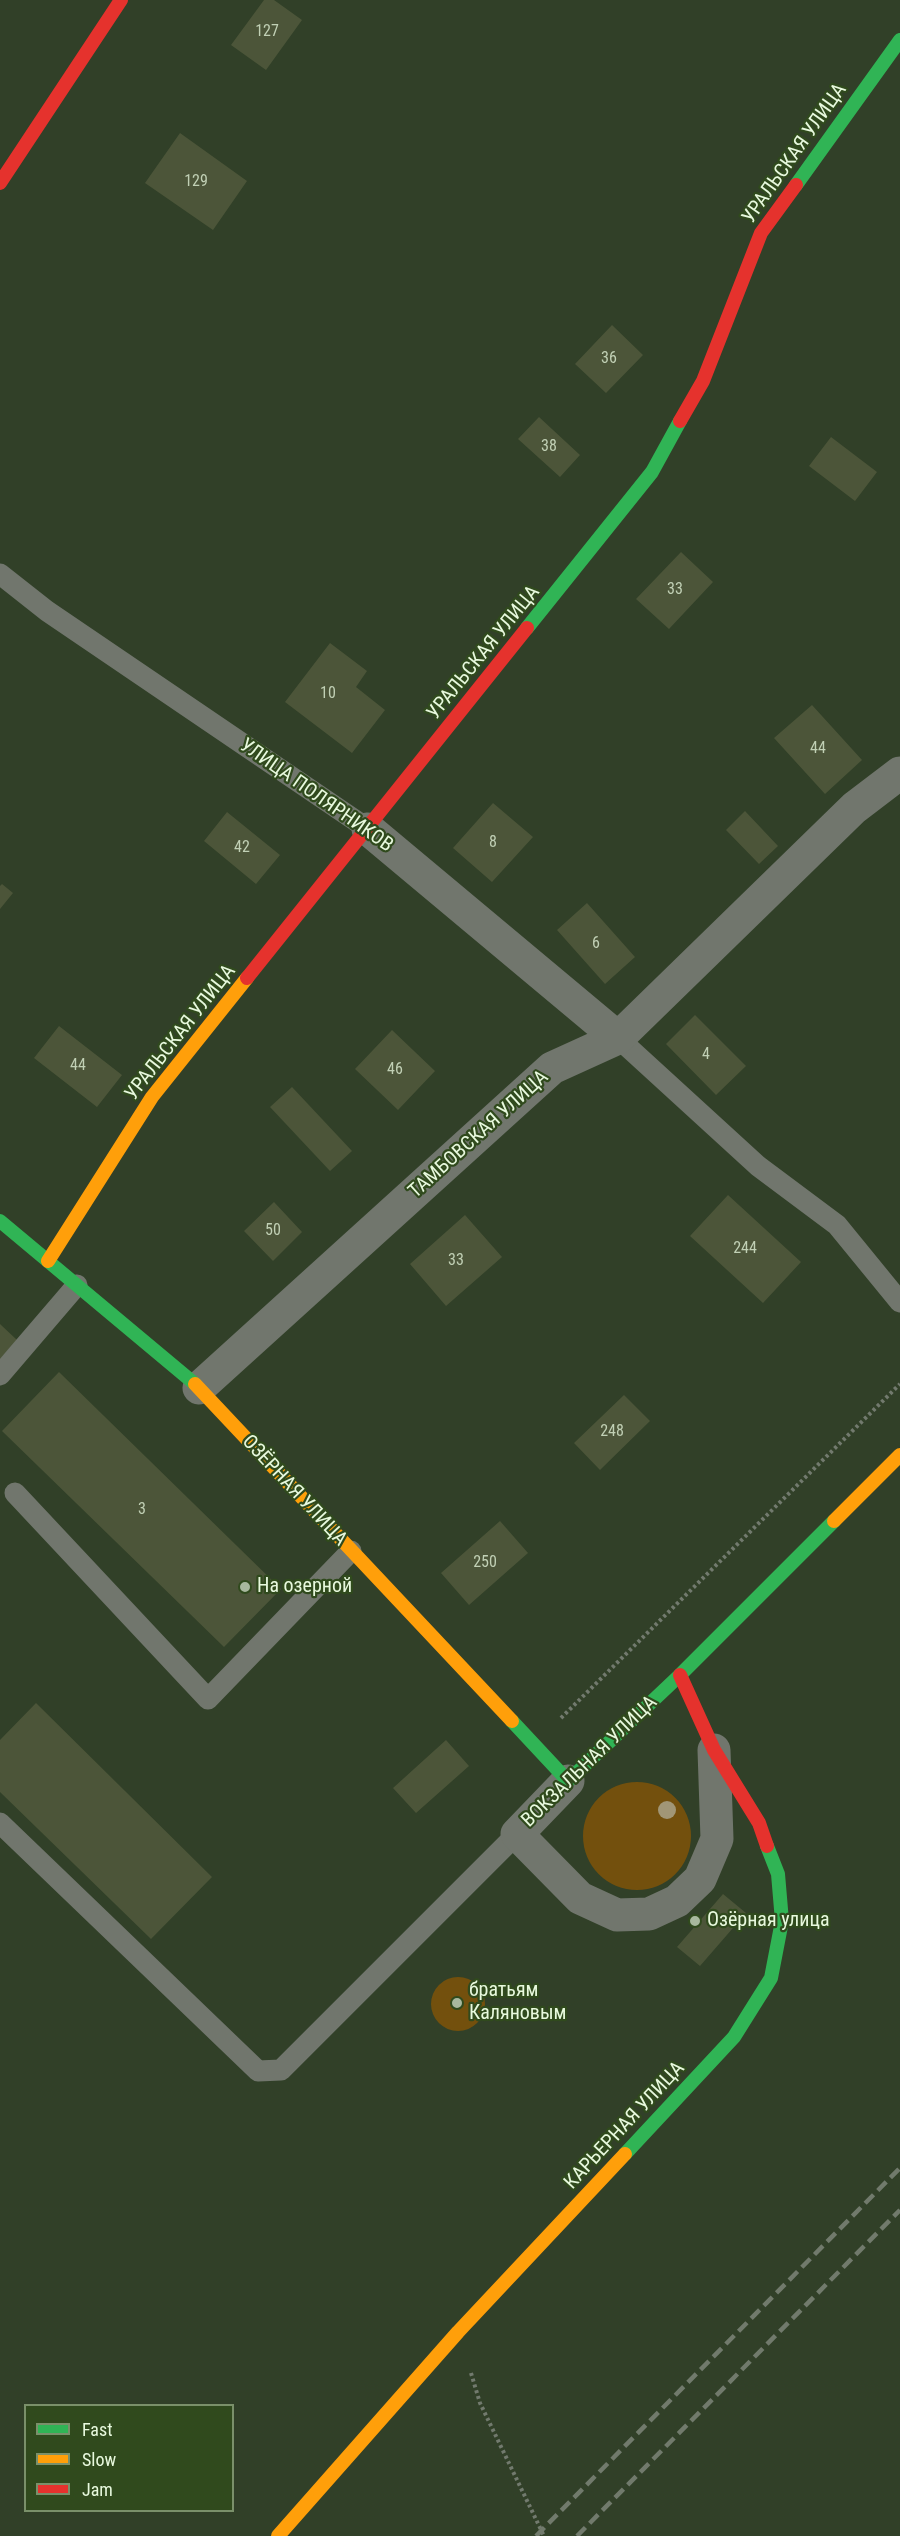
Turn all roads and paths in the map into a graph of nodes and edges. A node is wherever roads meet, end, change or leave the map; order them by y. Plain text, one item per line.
1 (121, 0) edge
2 (900, 40) edge
3 (0, 183) edge
4 (0, 574) edge
5 (900, 773) edge
6 (368, 829) junction
7 (618, 1038) junction
8 (0, 1221) edge
9 (48, 1261) junction
10 (77, 1285) junction
11 (900, 1302) edge
12 (0, 1375) edge
13 (900, 1384) edge
14 (199, 1388) junction
15 (900, 1455) edge
16 (15, 1493) dead end
17 (351, 1551) junction
18 (680, 1674) junction
19 (533, 1746) junction
20 (714, 1750) junction
21 (568, 1781) junction
22 (0, 1823) edge
23 (517, 1834) junction
24 (458, 2332) junction
25 (278, 2536) edge
26 (544, 2536) edge

1 - 3 street
2 - 6 street, УРАЛЬСКАЯ УЛИЦА
4 - 6 lane, УЛИЦА ПОЛЯРНИКОВ
5 - 7 street, ТАМБОВСКАЯ УЛИЦА
6 - 7 street, УЛИЦА ПОЛЯРНИКОВ
6 - 9 street, УРАЛЬСКАЯ УЛИЦА
7 - 11 lane
7 - 14 street, ТАМБОВСКАЯ УЛИЦА
8 - 9 street, ОЗЁРНАЯ УЛИЦА
9 - 10 street, ОЗЁРНАЯ УЛИЦА
10 - 12 lane
10 - 14 street, ОЗЁРНАЯ УЛИЦА
13 - 19 path
14 - 17 street, ОЗЁРНАЯ УЛИЦА
15 - 18 street, ВОКЗАЛЬНАЯ УЛИЦА
16 - 17 lane
17 - 19 street, ОЗЁРНАЯ УЛИЦА
18 - 20 street, КАРЬЕРНАЯ УЛИЦА
18 - 21 street, ВОКЗАЛЬНАЯ УЛИЦА
19 - 21 street, ОЗЁРНАЯ УЛИЦА
20 - 23 street
20 - 24 street, КАРЬЕРНАЯ УЛИЦА
21 - 23 street, ВОКЗАЛЬНАЯ УЛИЦА
22 - 23 lane, ВОКЗАЛЬНАЯ УЛИЦА
24 - 25 street, КАРЬЕРНАЯ УЛИЦА
24 - 26 path

